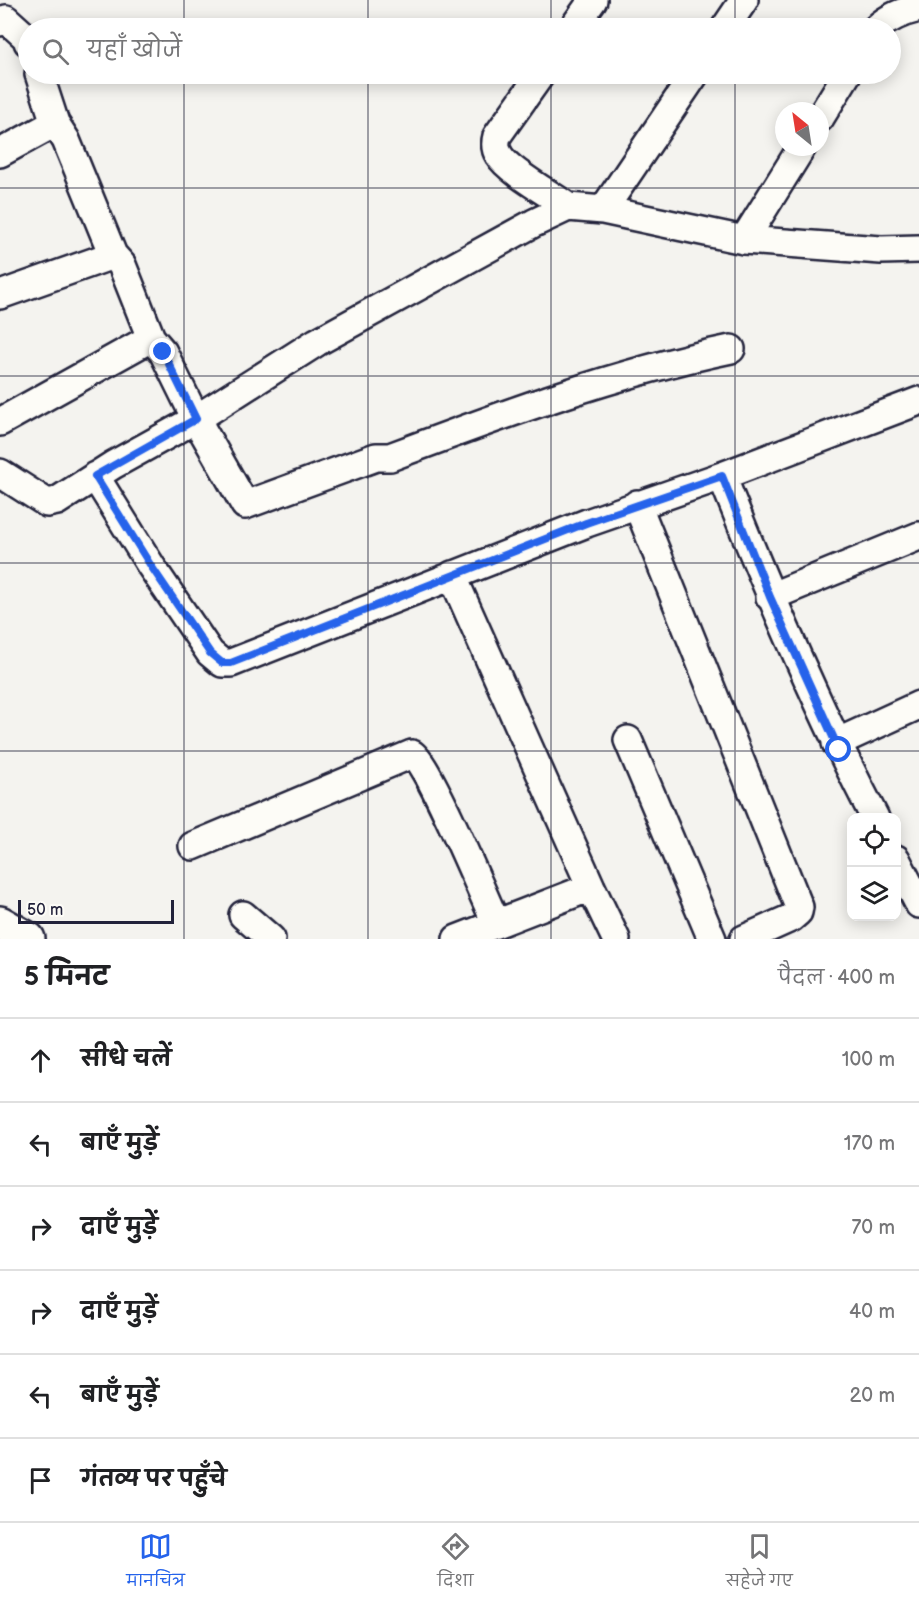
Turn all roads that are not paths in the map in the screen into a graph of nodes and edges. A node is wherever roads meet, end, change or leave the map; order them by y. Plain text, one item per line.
1 (593, 0) edge
2 (744, 0) edge
3 (919, 9) edge
4 (580, 18) edge
5 (732, 18) edge
6 (890, 18) edge
7 (0, 22) edge
8 (18, 30) edge
9 (42, 84) edge
10 (535, 84) edge
11 (688, 84) edge
12 (841, 84) edge
13 (829, 103) edge
14 (55, 123) junction
15 (0, 153) edge
16 (796, 156) edge
17 (568, 207) junction
18 (603, 210) junction
19 (744, 240) junction
20 (919, 249) edge
21 (113, 255) junction
22 (0, 295) edge
23 (151, 338) junction
24 (731, 348) dead end
25 (919, 401) edge
26 (196, 419) junction
27 (0, 422) edge
28 (0, 472) edge
29 (95, 476) junction
30 (722, 476) junction
31 (637, 504) junction
32 (919, 536) edge
33 (452, 575) junction
34 (770, 597) junction
35 (919, 705) edge
36 (628, 740) dead end
37 (836, 743) junction
38 (872, 813) edge
39 (193, 846) dead end
40 (901, 867) edge
41 (591, 887) junction
42 (919, 904) edge
43 (243, 915) dead end
44 (0, 923) edge
45 (496, 923) junction
46 (27, 939) edge
47 (271, 939) edge
48 (457, 939) edge
49 (616, 939) edge
50 (712, 939) edge
51 (744, 939) edge

1 - 4 street
2 - 5 street
3 - 6 street
7 - 8 street
9 - 14 street
10 - 17 street
11 - 18 street
12 - 13 street
14 - 15 street
14 - 21 street
16 - 19 street
17 - 18 street
17 - 26 street
18 - 19 street
19 - 20 street
21 - 22 street
21 - 23 street
23 - 26 street
23 - 27 street
24 - 26 street
25 - 30 street
26 - 29 street
28 - 29 street
29 - 33 street
30 - 31 street
30 - 34 street
31 - 33 street
31 - 51 street
32 - 34 street
33 - 41 street
34 - 37 street
35 - 37 street
36 - 50 street
37 - 38 street
39 - 45 street
40 - 42 street
41 - 45 street
41 - 49 street
43 - 47 street
44 - 46 main road
45 - 48 street

